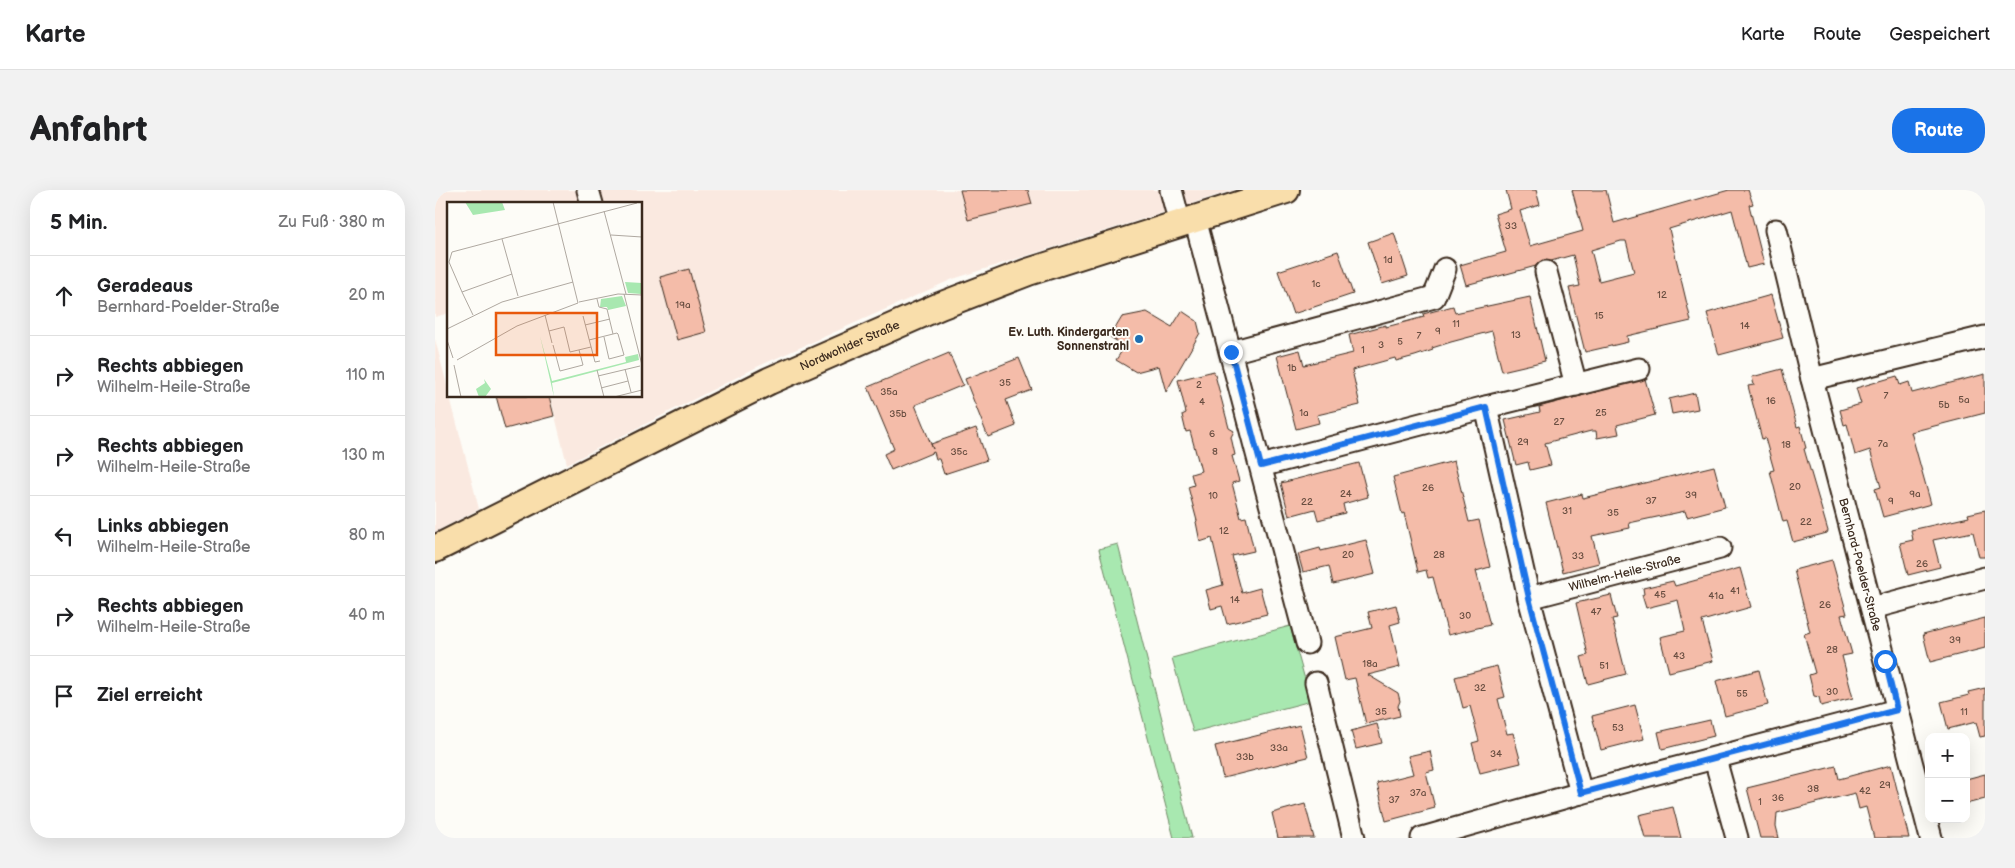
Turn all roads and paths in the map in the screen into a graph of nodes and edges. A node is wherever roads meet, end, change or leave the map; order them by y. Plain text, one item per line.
1 (1171, 190) edge
2 (1286, 190) edge
3 (1188, 221) junction
4 (1776, 230) dead end
5 (1445, 269) dead end
6 (1546, 272) dead end
7 (1985, 337) edge
8 (1231, 352) junction
9 (1639, 369) dead end
10 (1812, 379) junction
11 (1576, 385) junction
12 (1486, 407) junction
13 (1261, 466) junction
14 (1720, 548) dead end
15 (435, 549) edge
16 (1985, 578) edge
17 (1529, 598) junction
18 (1872, 608) junction
19 (1307, 643) dead end
20 (1316, 683) dead end
21 (1897, 710) junction
22 (1715, 759) junction
23 (1581, 793) junction
24 (1354, 838) edge
25 (1422, 838) edge
26 (1737, 838) edge
27 (1931, 838) edge

1 - 3 street
2 - 3 main road, Nordwohlder Straße
3 - 8 street
3 - 15 main road, Nordwohlder Straße
4 - 10 street, Bernhard-Poelder-Straße
5 - 8 street
6 - 11 street
7 - 10 street
8 - 13 street
9 - 11 street
10 - 18 street, Bernhard-Poelder-Straße
11 - 12 street
12 - 13 street
12 - 17 street
13 - 19 street
14 - 17 street, Wilhelm-Heile-Straße
16 - 18 street
17 - 23 street
18 - 21 street, Bernhard-Poelder-Straße
20 - 24 street
21 - 22 street
21 - 27 street, Bernhard-Poelder-Straße
22 - 23 street
22 - 26 street
23 - 25 street

